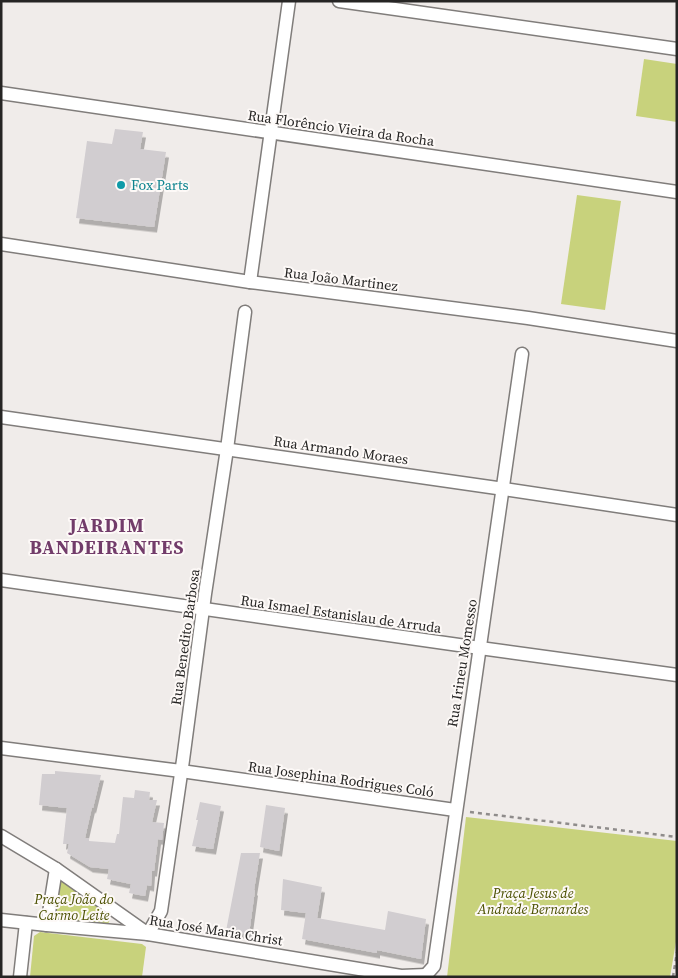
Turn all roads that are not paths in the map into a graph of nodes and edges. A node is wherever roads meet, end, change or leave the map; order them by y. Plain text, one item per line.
1 (289, 1) edge
2 (339, 1) edge
3 (677, 49) edge
4 (1, 93) edge
5 (271, 132) junction
6 (677, 192) edge
7 (1, 244) edge
8 (250, 282) junction
9 (245, 312) dead end
10 (677, 341) edge
11 (522, 354) dead end
12 (1, 417) edge
13 (227, 449) junction
14 (504, 489) junction
15 (677, 515) edge
16 (1, 580) edge
17 (203, 609) junction
18 (480, 648) junction
19 (677, 674) edge
20 (1, 748) edge
21 (181, 772) junction
22 (455, 810) junction
23 (1, 836) edge
24 (56, 869) junction
25 (1, 920) edge
26 (26, 923) junction
27 (46, 925) junction
28 (148, 934) junction
29 (402, 976) edge
30 (426, 976) edge
31 (20, 977) edge

1 - 5 street
2 - 3 street
4 - 5 street, Rua Florêncio Vieira da Rocha
5 - 6 street, Rua Florêncio Vieira da Rocha
5 - 8 street
7 - 8 street, Rua João Martinez
8 - 10 street, Rua João Martinez
9 - 13 street, Rua Benedito Barbosa
11 - 14 street, Rua Irineu Momesso
12 - 13 street, Rua Armando Moraes
13 - 14 street, Rua Armando Moraes
13 - 17 street, Rua Benedito Barbosa
14 - 15 street, Rua Armando Moraes
14 - 18 street, Rua Irineu Momesso
16 - 17 street, Rua Ismael Estanislau de Arruda
17 - 18 street, Rua Ismael Estanislau de Arruda
17 - 21 street, Rua Benedito Barbosa
18 - 19 street, Rua Ismael Estanislau de Arruda
18 - 22 street, Rua Irineu Momesso
20 - 21 street, Rua Josephina Rodrigues Coló
21 - 22 street, Rua Josephina Rodrigues Coló
21 - 28 street, Rua Benedito Barbosa
22 - 30 street, Rua Irineu Momesso
23 - 24 street
24 - 27 street
24 - 28 street
25 - 26 street, Rua José Maria Christ
26 - 27 street, Rua José Maria Christ
26 - 31 street
27 - 28 street, Rua José Maria Christ
28 - 29 street, Rua José Maria Christ
29 - 30 street, Rua José Maria Christ

